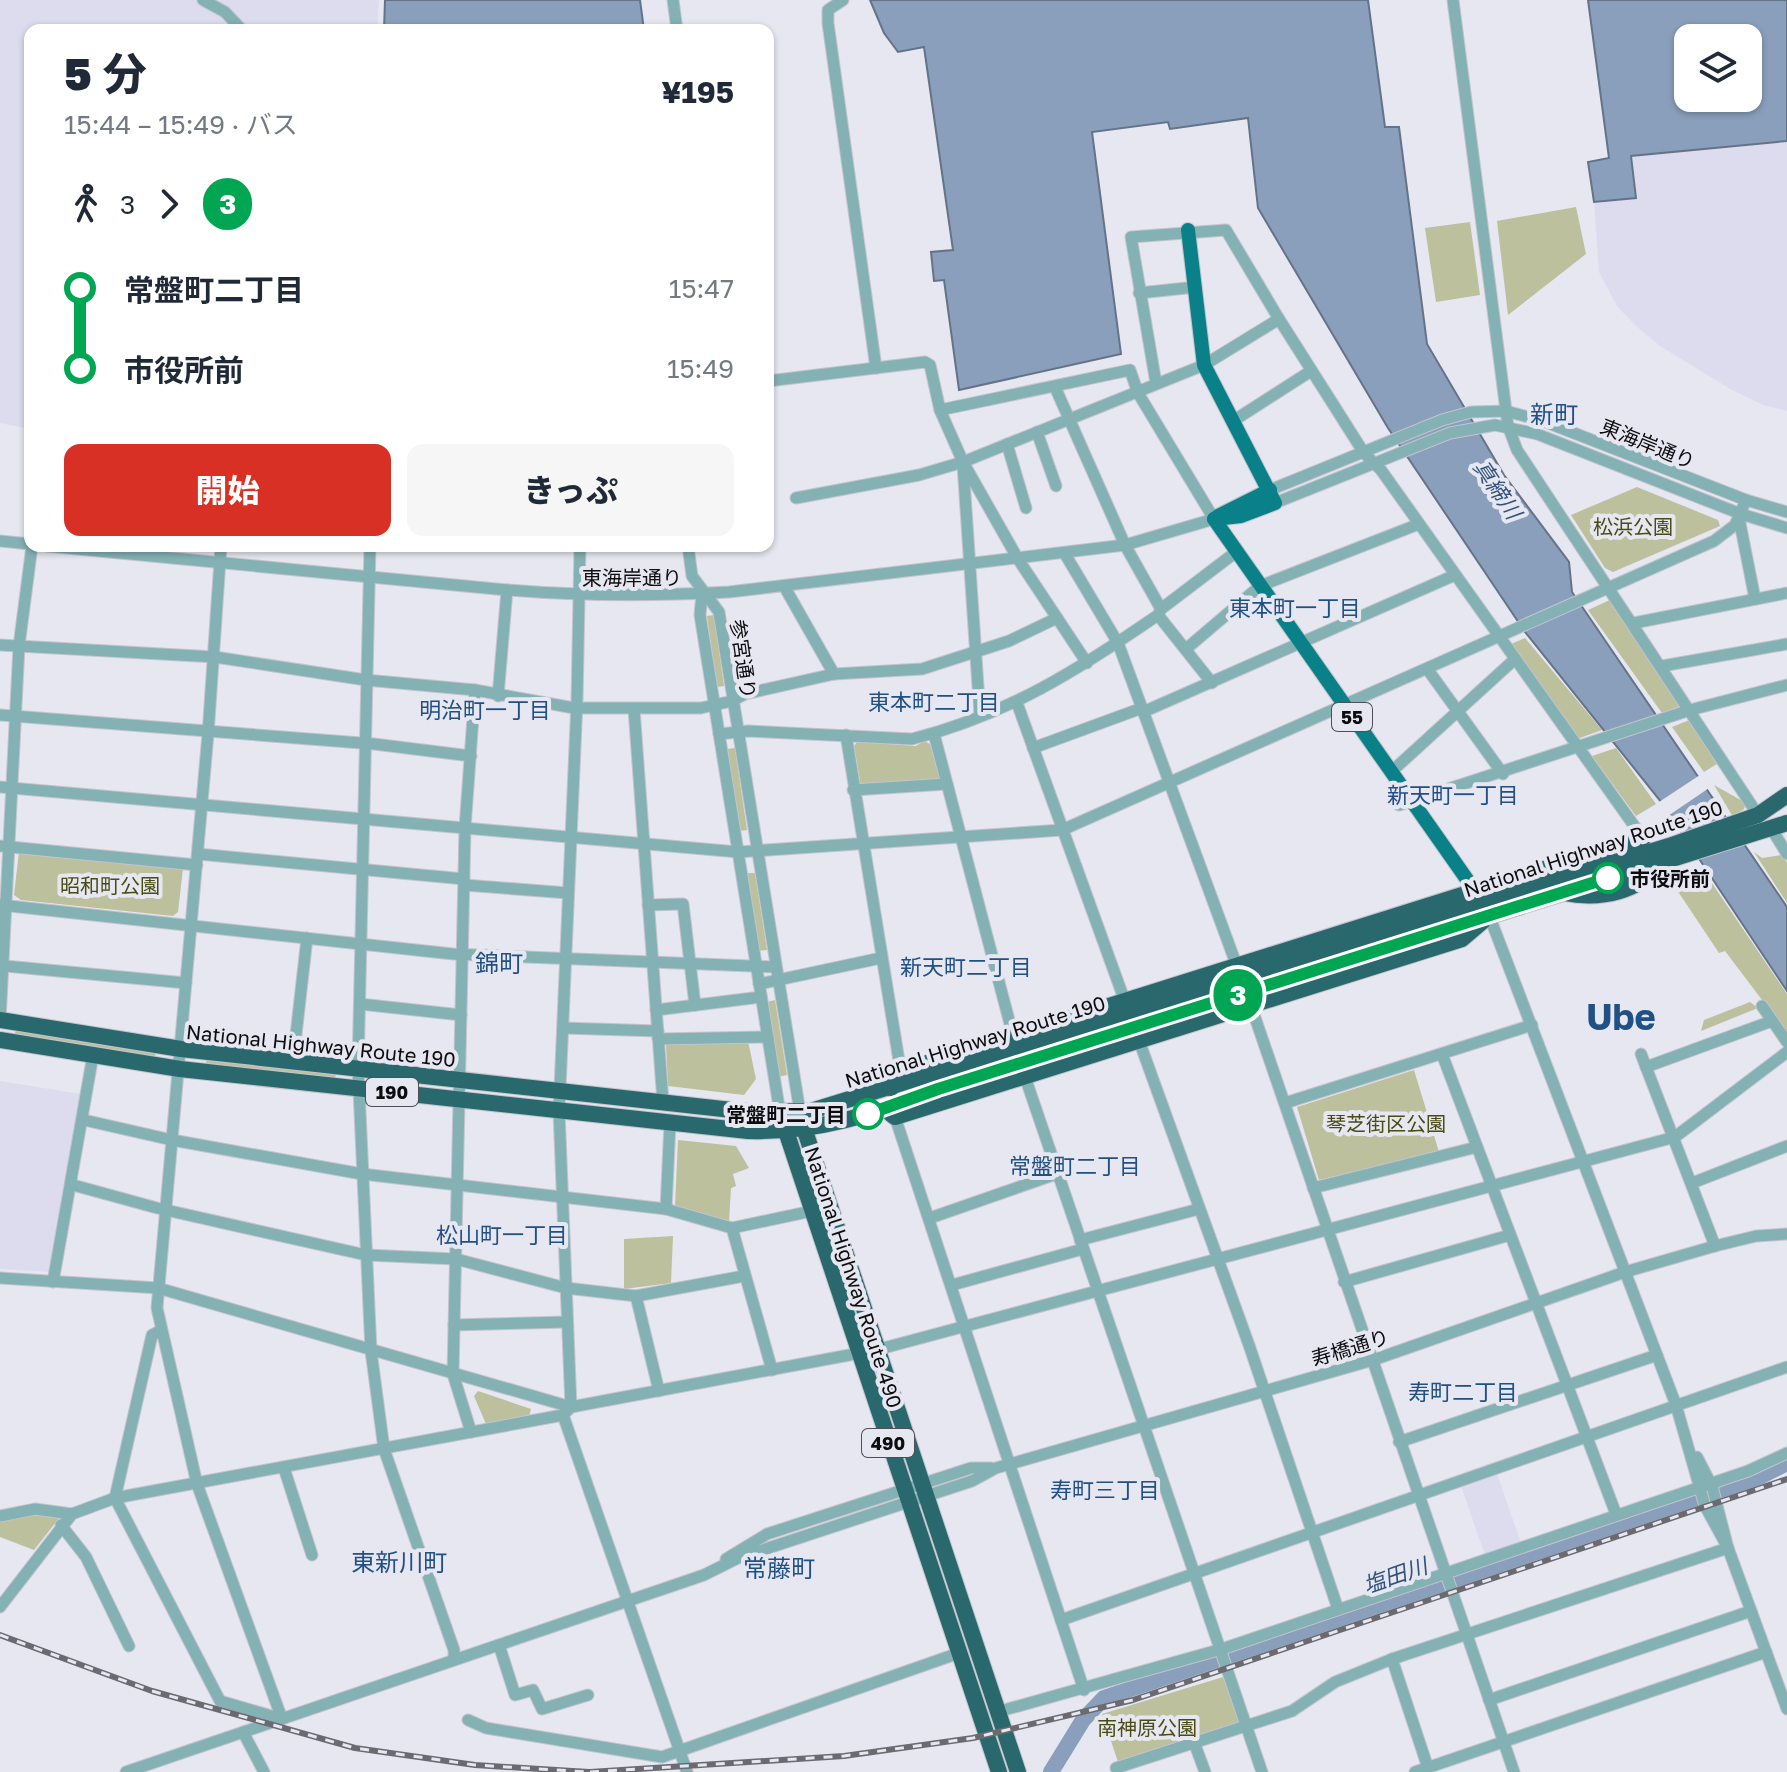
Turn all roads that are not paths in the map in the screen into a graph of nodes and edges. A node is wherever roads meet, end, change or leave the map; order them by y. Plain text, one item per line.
1 (203, 0) edge
2 (673, 0) edge
3 (843, 0) edge
4 (1453, 0) edge
5 (236, 24) edge
6 (676, 24) edge
7 (1188, 230) junction
8 (1196, 287) junction
9 (1139, 293) junction
10 (1279, 319) junction
11 (1204, 365) junction
12 (876, 368) junction
13 (1311, 371) junction
14 (774, 380) edge
15 (1156, 383) junction
16 (1055, 387) junction
17 (1138, 393) junction
18 (940, 410) junction
19 (1506, 411) junction
20 (1066, 419) junction
21 (1233, 421) junction
22 (1508, 426) junction
23 (1037, 432) junction
24 (1007, 444) junction
25 (1364, 453) junction
26 (963, 462) junction
27 (1373, 464) junction
28 (1056, 486) dead end
29 (1272, 497) junction
30 (796, 498) dead end
31 (1746, 500) junction
32 (1026, 508) dead end
33 (1787, 512) edge
34 (1740, 516) junction
35 (1214, 519) junction
36 (1419, 524) junction
37 (1787, 528) edge
38 (0, 541) edge
39 (24, 544) edge
40 (1125, 545) junction
41 (30, 552) edge
42 (102, 552) edge
43 (222, 552) edge
44 (370, 552) edge
45 (580, 552) edge
46 (689, 552) edge
47 (1236, 552) junction
48 (1065, 554) junction
49 (1018, 559) junction
50 (223, 565) junction
51 (969, 565) junction
52 (1455, 575) junction
53 (368, 578) junction
54 (784, 586) junction
55 (1260, 586) junction
56 (1610, 589) junction
57 (507, 590) junction
58 (1787, 593) edge
59 (702, 594) junction
60 (581, 595) junction
61 (1755, 599) junction
62 (1159, 612) junction
63 (1057, 618) junction
64 (1634, 623) junction
65 (1500, 638) junction
66 (1118, 643) junction
67 (1300, 644) junction
68 (1787, 644) edge
69 (0, 645) edge
70 (19, 646) junction
71 (1186, 649) junction
72 (975, 652) junction
73 (215, 657) junction
74 (1515, 659) junction
75 (1087, 663) junction
76 (1662, 666) junction
77 (1428, 670) junction
78 (834, 674) junction
79 (366, 680) junction
80 (1212, 683) junction
81 (1787, 685) edge
82 (475, 690) junction
83 (498, 696) junction
84 (732, 701) junction
85 (1017, 703) junction
86 (714, 704) junction
87 (1345, 706) junction
88 (574, 708) junction
89 (634, 709) junction
90 (1143, 710) junction
91 (1690, 710) junction
92 (1458, 713) junction
93 (0, 715) edge
94 (15, 716) junction
95 (980, 716) junction
96 (736, 731) junction
97 (208, 734) junction
98 (719, 734) junction
99 (934, 734) junction
100 (846, 735) junction
101 (365, 746) junction
102 (1033, 748) junction
103 (1579, 749) junction
104 (471, 756) junction
105 (1391, 772) junction
106 (1503, 774) junction
107 (947, 784) junction
108 (1170, 784) junction
109 (6, 788) edge
110 (853, 790) junction
111 (1787, 795) edge
112 (1406, 803) junction
113 (202, 805) junction
114 (1787, 806) edge
115 (1758, 815) junction
116 (363, 819) junction
117 (465, 828) junction
118 (1062, 830) junction
119 (1740, 830) junction
120 (1781, 832) edge
121 (569, 837) junction
122 (961, 838) junction
123 (643, 843) junction
124 (862, 844) junction
125 (5, 847) edge
126 (1654, 850) junction
127 (757, 851) junction
128 (738, 852) junction
129 (1787, 854) edge
130 (198, 859) junction
131 (362, 869) junction
132 (464, 882) junction
133 (568, 893) junction
134 (1483, 903) junction
135 (648, 905) junction
136 (4, 906) edge
137 (192, 926) junction
138 (307, 938) junction
139 (361, 944) junction
140 (462, 955) junction
141 (881, 958) junction
142 (566, 961) junction
143 (653, 964) junction
144 (692, 965) junction
145 (5, 966) junction
146 (755, 967) junction
147 (775, 967) junction
148 (778, 981) junction
149 (186, 983) junction
150 (1244, 985) junction
151 (760, 990) junction
152 (360, 1004) junction
153 (695, 1005) junction
154 (1762, 1006) dead end
155 (656, 1010) junction
156 (461, 1015) junction
157 (0, 1020) edge
158 (1131, 1020) junction
159 (1772, 1021) junction
160 (1532, 1025) junction
161 (563, 1028) junction
162 (658, 1035) junction
163 (768, 1037) junction
164 (0, 1040) edge
165 (1787, 1042) edge
166 (181, 1049) junction
167 (1787, 1052) edge
168 (1442, 1054) junction
169 (1641, 1054) dead end
170 (93, 1055) junction
171 (1019, 1056) junction
172 (293, 1061) junction
173 (1646, 1067) junction
174 (358, 1068) junction
175 (180, 1069) junction
176 (907, 1077) junction
177 (458, 1080) junction
178 (359, 1088) junction
179 (559, 1090) junction
180 (459, 1099) junction
181 (663, 1102) junction
182 (1285, 1103) junction
183 (894, 1110) junction
184 (559, 1111) junction
185 (800, 1112) junction
186 (780, 1113) junction
187 (84, 1120) junction
188 (670, 1123) junction
189 (803, 1130) junction
190 (785, 1132) junction
191 (1675, 1137) junction
192 (172, 1140) junction
193 (1787, 1146) edge
194 (1477, 1147) junction
195 (1583, 1161) junction
196 (1059, 1173) junction
197 (362, 1174) junction
198 (1692, 1183) junction
199 (73, 1185) junction
200 (458, 1186) junction
201 (1493, 1186) junction
202 (1313, 1188) junction
203 (563, 1197) junction
204 (666, 1209) junction
205 (1199, 1209) junction
206 (167, 1210) junction
207 (812, 1211) junction
208 (930, 1218) junction
209 (732, 1228) junction
210 (1328, 1230) junction
211 (1787, 1234) edge
212 (1510, 1235) junction
213 (1082, 1245) junction
214 (1715, 1246) junction
215 (366, 1255) junction
216 (456, 1259) junction
217 (1218, 1260) junction
218 (1625, 1272) junction
219 (744, 1276) junction
220 (0, 1278) edge
221 (53, 1282) junction
222 (1344, 1282) junction
223 (952, 1285) junction
224 (158, 1288) junction
225 (566, 1288) junction
226 (1097, 1289) junction
227 (636, 1296) junction
228 (1537, 1303) junction
229 (567, 1322) junction
230 (454, 1325) junction
231 (965, 1326) junction
232 (160, 1331) junction
233 (876, 1350) junction
234 (371, 1351) junction
235 (859, 1354) junction
236 (1657, 1355) junction
237 (1373, 1360) junction
238 (1787, 1367) edge
239 (772, 1370) junction
240 (453, 1374) junction
241 (1568, 1388) junction
242 (659, 1391) junction
243 (1263, 1392) junction
244 (1676, 1405) junction
245 (567, 1411) junction
246 (1145, 1426) junction
247 (471, 1432) junction
248 (1587, 1438) junction
249 (1399, 1442) junction
250 (1689, 1443) junction
251 (384, 1449) junction
252 (1787, 1453) edge
253 (1010, 1463) junction
254 (284, 1468) junction
255 (197, 1484) junction
256 (1713, 1489) junction
257 (923, 1490) junction
258 (1701, 1493) junction
259 (906, 1495) junction
260 (1420, 1497) junction
261 (115, 1498) junction
262 (72, 1514) junction
263 (1616, 1514) junction
264 (0, 1516) edge
265 (61, 1525) junction
266 (1310, 1535) junction
267 (1728, 1548) junction
268 (312, 1555) dead end
269 (1196, 1573) junction
270 (1446, 1574) junction
271 (629, 1601) junction
272 (0, 1607) edge
273 (1338, 1609) junction
274 (1751, 1611) junction
275 (1061, 1620) junction
276 (1465, 1634) junction
277 (499, 1645) junction
278 (129, 1646) dead end
279 (1766, 1652) junction
280 (959, 1653) junction
281 (1224, 1655) junction
282 (454, 1659) junction
283 (1392, 1659) junction
284 (1084, 1690) junction
285 (588, 1695) dead end
286 (1489, 1700) junction
287 (1787, 1709) edge
288 (997, 1712) junction
289 (282, 1719) junction
290 (468, 1720) dead end
291 (1248, 1726) junction
292 (243, 1732) junction
293 (1194, 1742) junction
294 (1503, 1742) junction
295 (678, 1750) junction
296 (1143, 1760) junction
297 (1116, 1768) dead end
298 (1422, 1770) edge
299 (126, 1772) edge
300 (264, 1772) edge
301 (687, 1772) edge
302 (999, 1772) edge
303 (1018, 1772) edge
304 (1148, 1772) edge
305 (1205, 1772) edge
306 (1262, 1772) edge
307 (1514, 1772) edge

1 - 5 street
2 - 6 street
3 - 12 street
4 - 19 street
7 - 8 main road
7 - 9 street
7 - 10 street
8 - 9 street
8 - 11 main road
9 - 15 street
10 - 11 street
10 - 13 street
11 - 15 street
11 - 21 main road
12 - 14 street
12 - 18 street
13 - 21 street
13 - 25 street
15 - 17 street
16 - 17 street
16 - 18 street
16 - 20 street
17 - 20 street
17 - 35 street
18 - 26 street
19 - 22 street
19 - 25 street, 東海岸通り
19 - 31 street, 東海岸通り
20 - 23 street
20 - 40 street
21 - 29 main road
22 - 27 street, 東海岸通り
22 - 34 street, 東海岸通り
22 - 56 street
23 - 24 street
23 - 28 street
24 - 26 street
24 - 32 street
25 - 27 street
25 - 29 street, 東海岸通り
26 - 30 street
26 - 49 street
26 - 51 street
27 - 29 street, 東海岸通り
27 - 36 street
29 - 35 main road
31 - 33 street, 東海岸通り
31 - 34 street
34 - 37 street, 東海岸通り
34 - 56 street
34 - 61 street
35 - 40 street, 東海岸通り
35 - 47 main road, 55
36 - 52 street
36 - 55 street
38 - 39 street
40 - 48 street, 東海岸通り
40 - 62 street
41 - 70 street
42 - 50 street, 東海岸通り
43 - 50 street
44 - 53 street
45 - 60 street
46 - 59 street
47 - 55 main road, 55
47 - 62 street
48 - 49 street, 東海岸通り
48 - 66 street
49 - 51 street, 東海岸通り
49 - 63 street
50 - 53 street, 東海岸通り
50 - 73 street
51 - 54 street, 東海岸通り
51 - 72 street
52 - 65 street
52 - 67 street
53 - 57 street, 東海岸通り
53 - 79 street
54 - 59 street, 東海岸通り
54 - 78 street
55 - 67 main road, 55
55 - 71 street
56 - 64 street
56 - 65 street
57 - 60 street, 東海岸通り
57 - 83 street
58 - 61 street
59 - 60 street, 東海岸通り
59 - 84 street, 参宮通り
59 - 86 street, 参宮通り
60 - 88 street
61 - 64 street
62 - 66 street
62 - 71 street
63 - 72 street
63 - 75 street
64 - 76 street
65 - 74 street
65 - 77 street
66 - 75 street
66 - 90 street
67 - 80 street
67 - 87 main road, 55
68 - 76 street
69 - 70 street
70 - 73 street
70 - 94 street
71 - 80 street
72 - 78 street
72 - 95 street
73 - 79 street
73 - 97 street
74 - 92 street
74 - 103 street
75 - 85 street
76 - 91 street
77 - 87 street
77 - 92 street
78 - 84 street
79 - 82 street
79 - 101 street
80 - 90 street
81 - 91 street
82 - 83 street
82 - 104 street
83 - 88 street
84 - 86 street
84 - 96 street, 参宮通り
85 - 95 street
85 - 102 street
86 - 89 street
86 - 98 street, 参宮通り
87 - 105 main road, 55
87 - 108 street
88 - 89 street
88 - 121 street
89 - 123 street
90 - 102 street
90 - 108 street
91 - 103 street
91 - 115 street
92 - 105 street
92 - 106 street
93 - 94 street
94 - 97 street
94 - 109 street
95 - 99 street
96 - 98 street
96 - 100 street
96 - 127 street, 参宮通り
97 - 101 street
97 - 113 street
98 - 128 street, 参宮通り
99 - 100 street
99 - 107 street
100 - 110 street
101 - 104 street
101 - 116 street
102 - 118 street
103 - 106 street
103 - 126 street
104 - 117 street
105 - 112 main road, 55
106 - 112 street
107 - 110 street
107 - 122 street
108 - 118 street
108 - 150 street
109 - 113 street
109 - 125 street
110 - 124 street
111 - 115 highway, National Highway Route 190 / 190
112 - 134 main road, 55
113 - 116 street
113 - 130 street
114 - 115 highway
115 - 119 highway, National Highway Route 190 / 190
116 - 117 street
116 - 131 street
117 - 121 street
117 - 132 street
118 - 122 street
118 - 158 street
119 - 120 highway, National Highway Route 190 / 190
119 - 126 highway, National Highway Route 190 / 190
120 - 129 street
121 - 123 street
121 - 133 street
122 - 124 street
122 - 171 street
123 - 128 street
123 - 135 street
124 - 127 street
124 - 141 street
125 - 130 street
125 - 136 street
126 - 134 highway, National Highway Route 190 / 190
126 - 134 highway, National Highway Route 190 / 190
127 - 128 street
127 - 147 street, 参宮通り
128 - 146 street, 参宮通り
130 - 131 street
130 - 137 street
131 - 132 street
131 - 139 street
132 - 133 street
132 - 140 street
133 - 142 street
134 - 150 highway, National Highway Route 190 / 190
134 - 150 highway
134 - 160 street
135 - 143 street
135 - 144 street
136 - 137 street
136 - 145 street
137 - 138 street
137 - 149 street
138 - 139 street
138 - 172 street
139 - 140 street
139 - 152 street
140 - 142 street
140 - 156 street
141 - 148 street
141 - 176 street
142 - 143 street
142 - 161 street
143 - 144 street
143 - 155 street
144 - 146 street
144 - 153 street
145 - 149 street
145 - 157 street
146 - 147 street
146 - 151 street, 参宮通り
147 - 148 street, 参宮通り
148 - 151 street
148 - 185 street, 参宮通り
149 - 166 street
150 - 158 highway, National Highway Route 190 / 190
150 - 158 highway
150 - 182 street
151 - 153 street
151 - 163 street, 参宮通り
152 - 156 street
152 - 174 street
153 - 155 street
154 - 159 street
155 - 162 street
156 - 177 street
157 - 166 highway, National Highway Route 190 / 190
158 - 171 highway, National Highway Route 190 / 190
158 - 171 highway
158 - 205 street
159 - 165 street
159 - 173 street
160 - 168 street
160 - 195 street
161 - 162 street
161 - 179 street
162 - 163 street
162 - 181 street
163 - 186 street, 参宮通り
164 - 170 highway, National Highway Route 190 / 190
166 - 172 highway, National Highway Route 190 / 190
166 - 175 street
167 - 191 street
168 - 182 street
168 - 194 street
169 - 173 street
170 - 175 highway, National Highway Route 190 / 190
170 - 187 street
171 - 176 highway, National Highway Route 190 / 190
171 - 183 highway, National Highway Route 190 / 190
171 - 196 street
172 - 174 highway, National Highway Route 190 / 190
173 - 191 street
174 - 177 highway, National Highway Route 190 / 190
174 - 178 street
175 - 178 highway, National Highway Route 190 / 190
175 - 192 street
176 - 185 highway, National Highway Route 190 / 190
177 - 179 highway, National Highway Route 190 / 190
177 - 180 street
178 - 180 highway, National Highway Route 190 / 190
178 - 197 street
179 - 181 highway, National Highway Route 190 / 190
179 - 184 street
180 - 184 highway, National Highway Route 190 / 190
180 - 200 street
181 - 186 highway, National Highway Route 190 / 190
182 - 202 street
183 - 189 highway, National Highway Route 190 / 190
183 - 208 street
184 - 188 highway, National Highway Route 190 / 190
184 - 203 street
185 - 186 highway, National Highway Route 190 / 190
185 - 189 highway, National Highway Route 490 / 490
186 - 190 highway, National Highway Route 490 / 490
187 - 192 street
187 - 199 street
188 - 190 highway, National Highway Route 190 / 190
188 - 204 street
189 - 190 highway, National Highway Route 190 / 190
189 - 233 highway, National Highway Route 490 / 490
190 - 207 highway, National Highway Route 490 / 490
191 - 195 street
191 - 198 street
192 - 197 street
192 - 206 street
193 - 198 street
194 - 201 street
194 - 202 street
195 - 201 street
195 - 218 street
196 - 208 street
196 - 213 street
197 - 200 street
197 - 215 street
198 - 214 street
199 - 206 street
199 - 221 street
200 - 203 street
200 - 216 street
201 - 210 street
201 - 212 street
202 - 210 street
203 - 204 street
203 - 225 street
204 - 209 street
205 - 213 street
205 - 217 street
206 - 215 street
206 - 224 street
207 - 209 street
207 - 235 highway, National Highway Route 490 / 490
208 - 223 street
209 - 219 street
210 - 217 street
210 - 222 street
211 - 214 street, 寿橋通り
212 - 222 street
212 - 228 street
213 - 223 street
213 - 226 street
214 - 218 street, 寿橋通り
215 - 216 street
215 - 234 street
216 - 225 street
216 - 230 street
217 - 226 street
217 - 243 street
218 - 228 street, 寿橋通り
218 - 236 street
219 - 227 street
219 - 239 street
220 - 221 street
221 - 224 street
222 - 237 street
223 - 231 street
224 - 232 street
224 - 234 street
225 - 227 street
225 - 229 street
226 - 231 street
226 - 246 street
227 - 242 street
228 - 237 street, 寿橋通り
228 - 241 street
229 - 230 street
229 - 245 street
230 - 240 street
231 - 233 street
231 - 253 street
232 - 255 street
232 - 261 street
233 - 235 street
233 - 257 highway, National Highway Route 490 / 490
234 - 240 street
234 - 251 street
235 - 239 street
235 - 259 highway, National Highway Route 490 / 490
236 - 241 street
236 - 244 street
237 - 243 street, 寿橋通り
237 - 249 street
238 - 244 street
239 - 242 street
240 - 245 street
240 - 247 street
241 - 248 street
241 - 249 street
242 - 245 street
243 - 246 street, 寿橋通り
243 - 266 street
244 - 248 street
244 - 250 street
245 - 247 street
245 - 271 street
246 - 253 street, 寿橋通り
246 - 269 street
247 - 251 street
248 - 260 street
248 - 263 street
249 - 260 street
250 - 256 street
250 - 258 street
251 - 254 street
251 - 282 street
252 - 256 street
253 - 257 street, 寿橋通り
253 - 275 street
254 - 255 street
254 - 268 street
255 - 261 street
255 - 289 street
256 - 258 street
256 - 267 street
257 - 259 street, 寿橋通り
257 - 288 highway, National Highway Route 490 / 490
258 - 263 street
258 - 267 street
259 - 271 street, 寿橋通り
259 - 280 highway, National Highway Route 490 / 490
260 - 266 street
260 - 270 street
261 - 262 street
261 - 289 street
262 - 264 street
262 - 265 street
263 - 270 street
265 - 272 street
265 - 278 street
266 - 269 street
266 - 273 street
267 - 274 street
267 - 276 street
269 - 275 street
269 - 281 street
270 - 273 street
270 - 276 street
271 - 277 street, 寿橋通り
271 - 295 street
273 - 281 street
274 - 279 street
274 - 286 street
275 - 284 street
276 - 283 street
276 - 286 street
277 - 282 street, 寿橋通り
277 - 285 street
279 - 287 street
279 - 294 street
280 - 295 street
280 - 302 highway, National Highway Route 490 / 490
281 - 284 street
281 - 291 street
282 - 289 street, 寿橋通り
283 - 291 street
283 - 298 street
284 - 288 street
286 - 294 street
288 - 303 highway, National Highway Route 490 / 490
289 - 292 street, 寿橋通り
290 - 295 street
291 - 293 street
291 - 306 street
292 - 299 street, 寿橋通り
292 - 300 street
293 - 296 street
293 - 305 street
294 - 298 street
294 - 307 street
295 - 301 street
296 - 297 street
296 - 304 street

